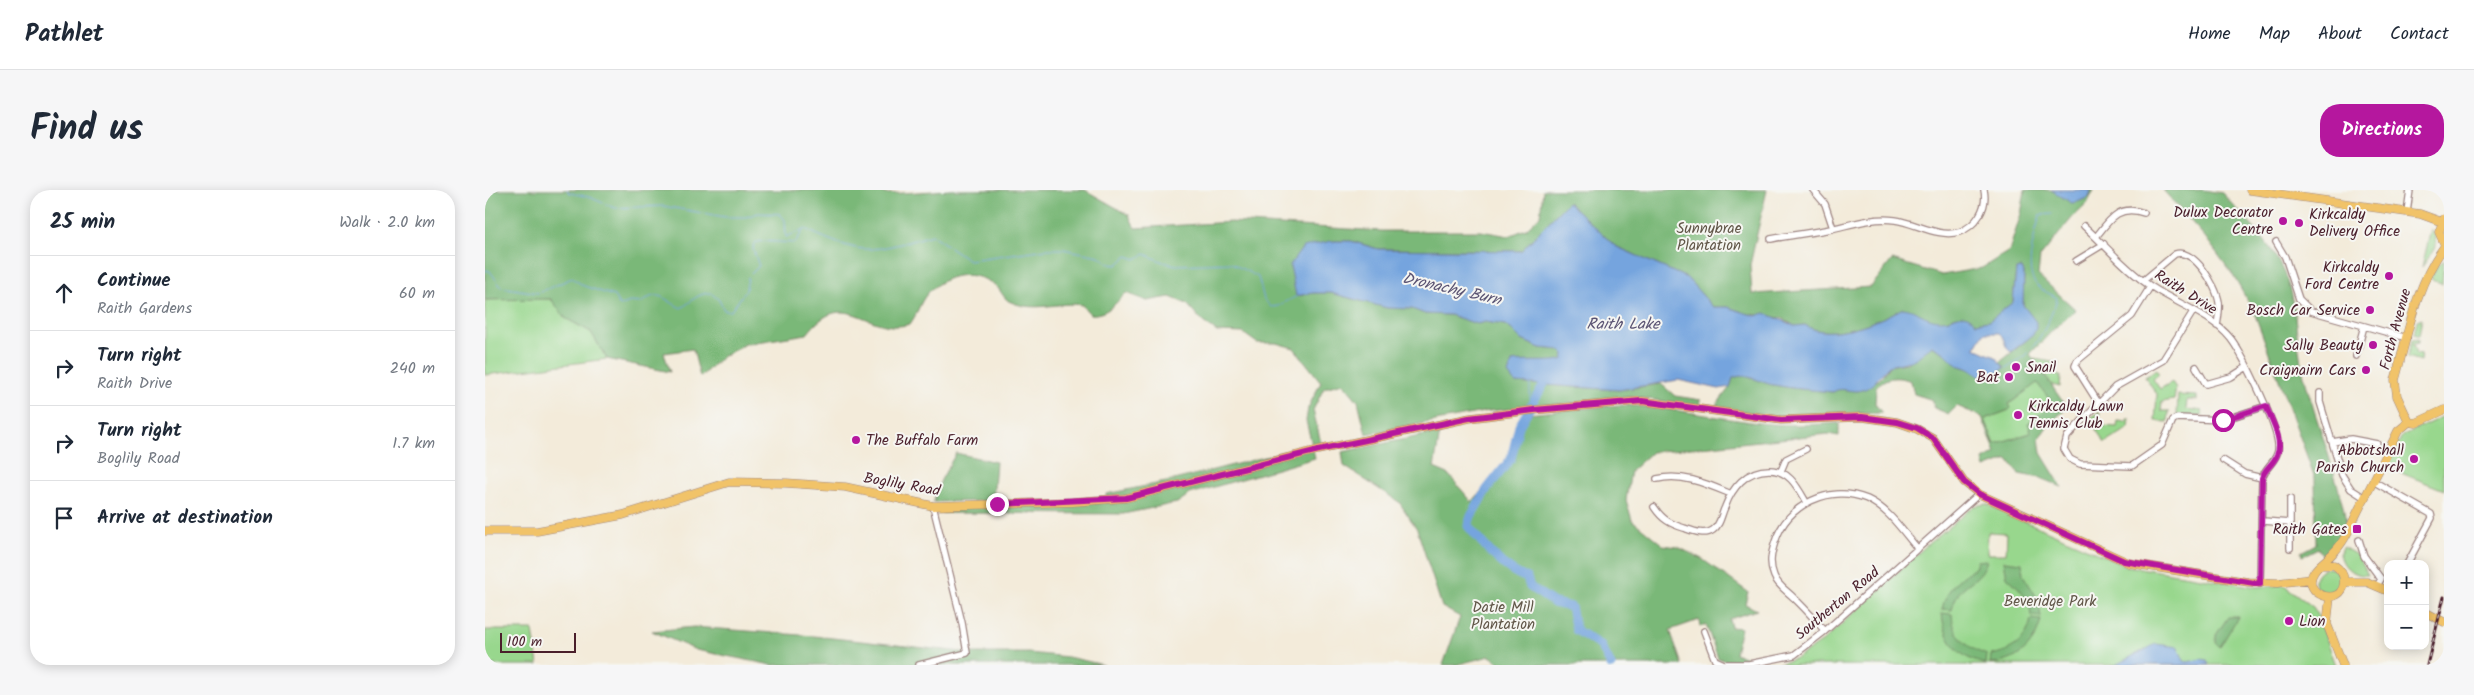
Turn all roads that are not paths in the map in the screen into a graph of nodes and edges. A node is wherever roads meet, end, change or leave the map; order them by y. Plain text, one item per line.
1 (1813, 190) edge
2 (1984, 190) edge
3 (2251, 190) edge
4 (2410, 190) edge
5 (2271, 192) edge
6 (2407, 212) junction
7 (2144, 213) dead end
8 (2443, 220) edge
9 (2084, 226) dead end
10 (1833, 228) junction
11 (2096, 237) junction
12 (1771, 239) dead end
13 (2276, 242) dead end
14 (2444, 242) edge
15 (2104, 244) junction
16 (2444, 247) edge
17 (2076, 261) dead end
18 (2143, 280) junction
19 (2150, 287) junction
20 (2194, 310) junction
21 (2217, 326) junction
22 (2364, 326) junction
23 (2407, 338) junction
24 (2356, 356) dead end
25 (2196, 367) dead end
26 (2247, 367) junction
27 (2320, 393) dead end
28 (2099, 404) junction
29 (2266, 406) junction
30 (2444, 410) edge
31 (2409, 422) junction
32 (2332, 442) junction
33 (2377, 444) dead end
34 (1806, 449) dead end
35 (2223, 460) dead end
36 (1781, 471) junction
37 (2262, 478) junction
38 (1657, 479) dead end
39 (2373, 481) junction
40 (1731, 494) junction
41 (1979, 494) junction
42 (2365, 498) junction
43 (2290, 499) dead end
44 (1807, 502) junction
45 (933, 506) junction
46 (1654, 507) dead end
47 (2263, 521) junction
48 (2290, 523) junction
49 (485, 531) edge
50 (2359, 540) dead end
51 (2290, 548) dead end
52 (1918, 550) junction
53 (2337, 550) junction
54 (2409, 560) edge
55 (2321, 566) junction
56 (2340, 569) junction
57 (2311, 579) junction
58 (2344, 582) junction
59 (2260, 584) junction
60 (2377, 586) junction
61 (2384, 589) edge
62 (2331, 597) junction
63 (2429, 614) edge
64 (2444, 622) edge
65 (1825, 631) junction
66 (1704, 632) dead end
67 (919, 665) edge
68 (2343, 665) edge

1 - 10 street
2 - 10 street
3 - 5 main road
4 - 6 street
5 - 6 main road
6 - 8 main road
7 - 11 street
8 - 14 main road
9 - 11 street, Raith Drive
10 - 12 street
11 - 15 street, Raith Drive
13 - 22 street
15 - 17 street
15 - 18 street, Raith Drive
16 - 23 main road, Forth Avenue
18 - 19 street, Raith Drive
18 - 21 street
19 - 20 street, Raith Drive
19 - 28 street
20 - 21 street, Raith Drive
20 - 28 street
21 - 26 street, Raith Drive
22 - 23 street
22 - 24 street
23 - 31 main road, Forth Avenue
25 - 26 street
26 - 29 street, Raith Drive
27 - 32 street
28 - 29 street
29 - 37 street, Raith Drive
30 - 31 main road
31 - 39 main road
32 - 33 street
32 - 42 street
34 - 36 street
35 - 37 street
36 - 40 street
36 - 44 street
37 - 47 street
38 - 40 street
39 - 42 main road
39 - 54 street
40 - 46 street
41 - 45 main road, Boglily Road
41 - 52 street, Southerton Road
41 - 59 main road, Boglily Road
42 - 53 main road
43 - 48 street
44 - 52 street
44 - 65 street
45 - 49 main road, Boglily Road
45 - 67 street
47 - 48 street
47 - 59 street
48 - 51 street
50 - 60 street
52 - 65 street, Southerton Road
53 - 55 main road
53 - 56 main road
55 - 56 main road
55 - 57 main road
56 - 58 main road
57 - 59 main road, Boglily Road
57 - 62 main road
58 - 60 main road
58 - 62 main road
60 - 61 main road
62 - 68 main road
63 - 64 main road
65 - 66 street, Southerton Road

